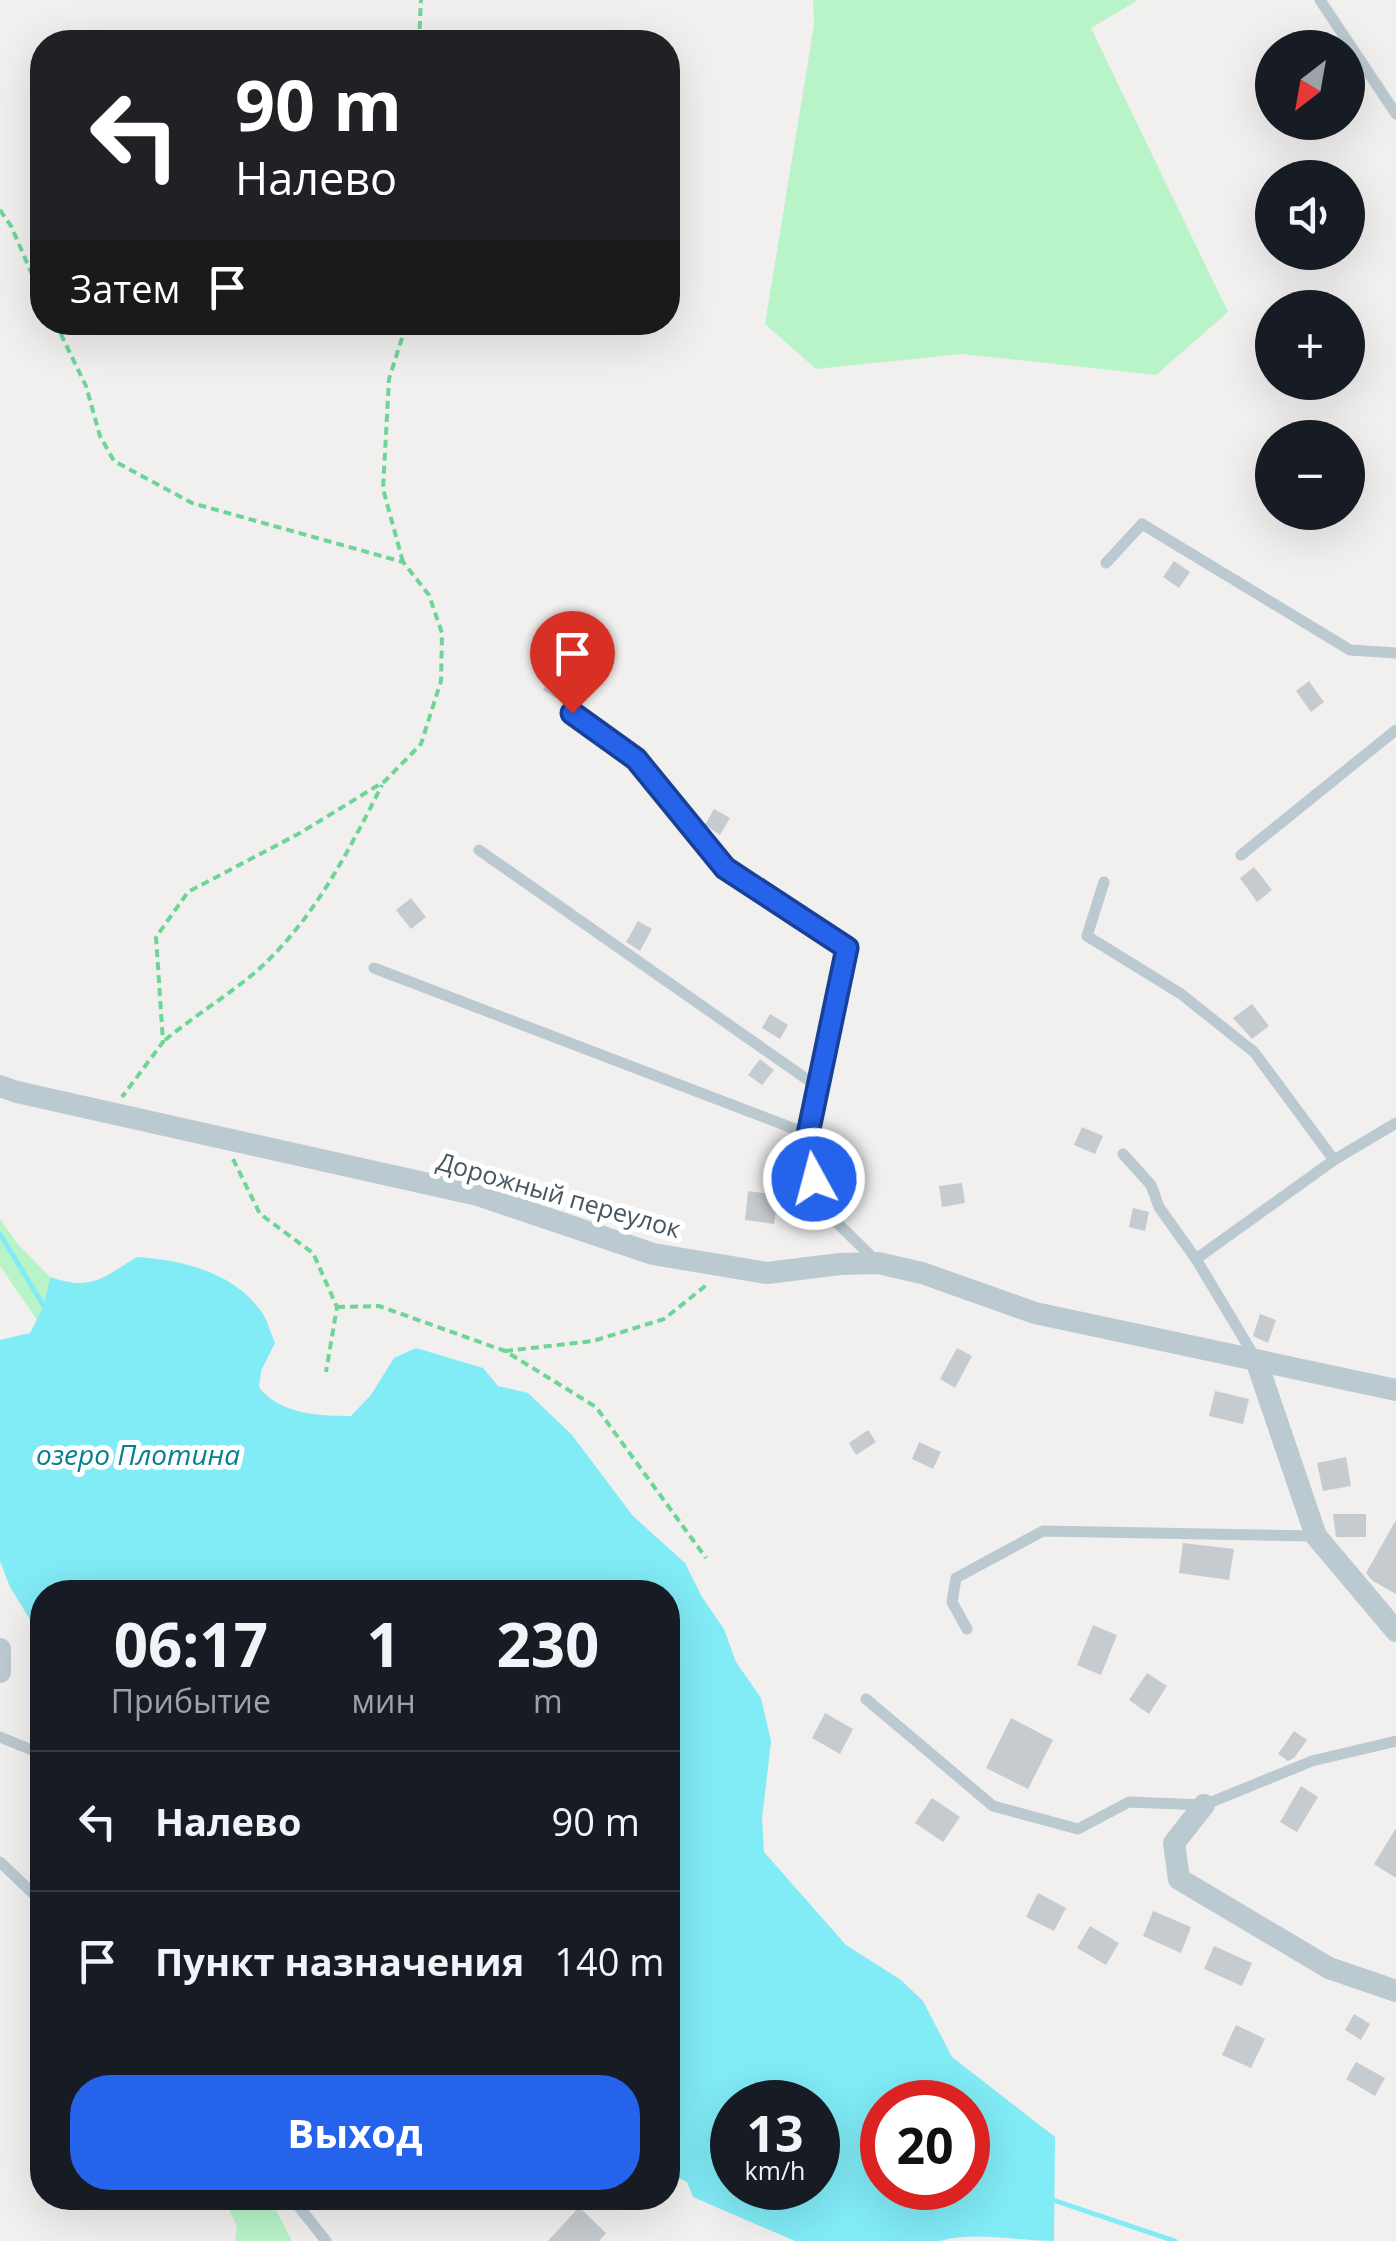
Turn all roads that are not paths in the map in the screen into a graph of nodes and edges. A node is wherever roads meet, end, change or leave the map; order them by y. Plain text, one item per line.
1 (1320, 0) edge
2 (1396, 114) edge
3 (1106, 563) dead end
4 (1396, 653) edge
5 (572, 713) dead end
6 (1396, 730) edge
7 (478, 850) dead end
8 (1241, 855) dead end
9 (1104, 882) dead end
10 (374, 968) dead end
11 (0, 1086) edge
12 (818, 1087) junction
13 (1396, 1124) edge
14 (808, 1134) junction
15 (1124, 1154) dead end
16 (1334, 1160) junction
17 (1196, 1258) junction
18 (878, 1263) junction
19 (1256, 1360) junction
20 (1396, 1390) edge
21 (1316, 1536) junction
22 (967, 1630) dead end
23 (1396, 1631) edge
24 (0, 1650) edge
25 (0, 1672) edge
26 (866, 1699) dead end
27 (0, 1737) edge
28 (1396, 1741) edge
29 (30, 1749) edge
30 (1204, 1804) junction
31 (0, 1862) edge
32 (30, 1891) edge
33 (1396, 1991) edge
34 (301, 2210) edge
35 (326, 2241) edge

1 - 2 lane
3 - 4 lane
5 - 12 lane
6 - 8 lane
7 - 12 lane
9 - 16 lane
10 - 14 lane
11 - 18 street, Дорожный переулок
12 - 14 lane
13 - 16 lane
14 - 18 lane
15 - 17 lane
16 - 17 lane
17 - 19 lane
18 - 19 street, Дорожный переулок
19 - 20 street, Дорожный переулок
19 - 21 street
21 - 22 lane
21 - 23 street
24 - 25 street
26 - 30 lane
27 - 29 lane
28 - 30 lane
30 - 33 street
31 - 32 lane
34 - 35 lane

